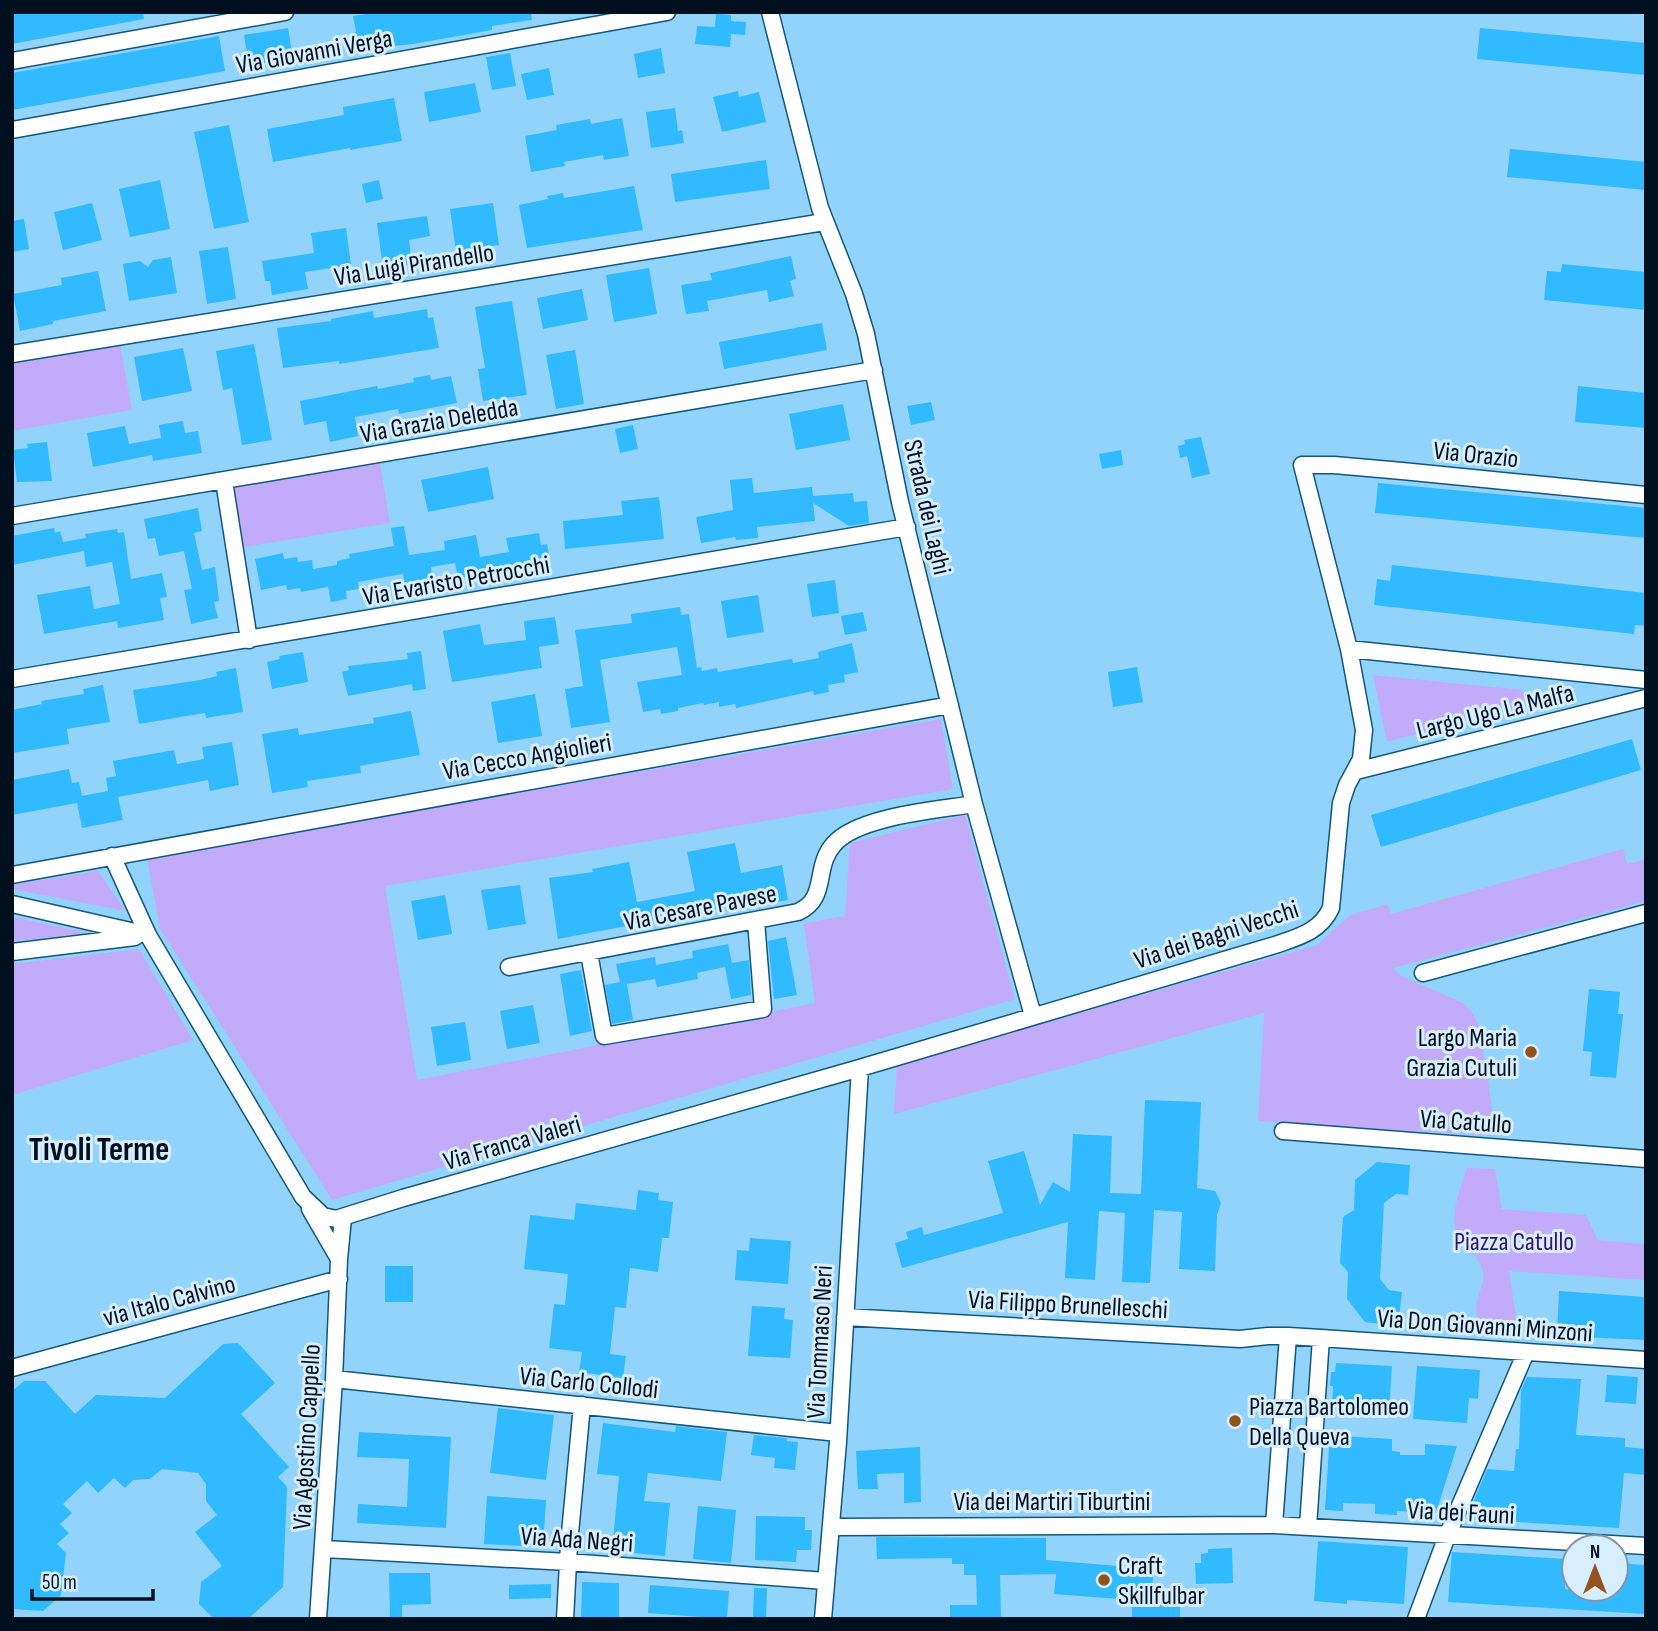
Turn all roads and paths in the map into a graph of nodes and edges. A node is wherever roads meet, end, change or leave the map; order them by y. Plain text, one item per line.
1 (285, 12) edge
2 (667, 12) edge
3 (770, 12) edge
4 (12, 61) edge
5 (12, 130) edge
6 (824, 222) junction
7 (12, 354) edge
8 (874, 370) junction
9 (1302, 465) joint
10 (225, 481) junction
11 (1646, 495) edge
12 (12, 516) edge
13 (907, 527) junction
14 (249, 640) junction
15 (1349, 649) junction
16 (12, 679) edge
17 (1646, 680) edge
18 (1646, 698) edge
19 (950, 705) junction
20 (1356, 771) junction
21 (974, 804) junction
22 (113, 856) junction
23 (12, 875) edge
24 (12, 904) edge
25 (1646, 913) edge
26 (756, 921) junction
27 (148, 935) junction
28 (12, 952) edge
29 (589, 953) junction
30 (509, 967) dead end
31 (1423, 973) dead end
32 (1033, 1016) junction
33 (860, 1068) junction
34 (1283, 1131) dead end
35 (1646, 1159) edge
36 (303, 1197) junction
37 (343, 1218) junction
38 (339, 1259) junction
39 (339, 1279) junction
40 (845, 1317) junction
41 (1288, 1336) junction
42 (1321, 1338) junction
43 (1526, 1352) junction
44 (1646, 1360) edge
45 (12, 1368) edge
46 (334, 1379) junction
47 (582, 1405) junction
48 (838, 1433) junction
49 (1274, 1525) junction
50 (831, 1527) junction
51 (1308, 1527) junction
52 (1447, 1536) junction
53 (1646, 1546) edge
54 (324, 1549) junction
55 (568, 1562) junction
56 (826, 1581) junction
57 (318, 1619) edge
58 (565, 1619) edge
59 (823, 1619) edge
60 (1416, 1619) edge

1 - 4 street
2 - 5 street, Via Giovanni Verga
3 - 6 street, Strada dei Laghi
6 - 7 street, Via Luigi Pirandello
6 - 8 street, Strada dei Laghi
8 - 10 street, Via Grazia Deledda
8 - 13 street, Strada dei Laghi
9 - 11 street, Via Orazio
9 - 15 street, Via dei Bagni Vecchi
10 - 12 street, Via Grazia Deledda
10 - 14 street
13 - 14 street, Via Evaristo Petrocchi
13 - 19 street, Strada dei Laghi
14 - 16 street, Via Evaristo Petrocchi
15 - 17 street, Largo Ugo La Malfa
15 - 20 street, Via dei Bagni Vecchi
18 - 20 street, Largo Ugo La Malfa
19 - 21 street, Strada dei Laghi
19 - 22 street, Via Cecco Angiolieri
20 - 32 street, Via dei Bagni Vecchi
21 - 26 street, Via Cesare Pavese
21 - 32 street, Strada dei Laghi
22 - 23 street, Via Cecco Angiolieri
22 - 27 street
24 - 27 street
25 - 31 street
26 - 29 street, Via Cesare Pavese
26 - 29 street
27 - 28 street
27 - 36 street
29 - 30 street, Via Cesare Pavese
32 - 33 street, Via Franca Valeri
33 - 37 street, Via Franca Valeri
33 - 40 street, Via Tommaso Neri
34 - 35 street, Via Catullo
36 - 37 street
36 - 38 street
37 - 38 street, Via Agostino Cappello
38 - 39 street, Via Agostino Cappello
39 - 45 street, via Italo Calvino
39 - 46 street, Via Agostino Cappello
40 - 41 street, Via Filippo Brunelleschi
40 - 48 street, Via Tommaso Neri
41 - 42 street
41 - 49 street
42 - 43 street, Via Don Giovanni Minzoni
42 - 51 street
43 - 44 street, Via Don Giovanni Minzoni
43 - 52 street
46 - 47 street, Via Carlo Collodi
46 - 54 street, Via Agostino Cappello
47 - 48 street, Via Carlo Collodi
47 - 55 street
48 - 50 street, Via Tommaso Neri
49 - 50 street, Via dei Martiri Tiburtini
49 - 51 street, Via dei Fauni
50 - 56 street, Via Tommaso Neri
51 - 52 street, Via dei Fauni
52 - 53 street, Via dei Fauni
52 - 60 street
54 - 55 street, Via Ada Negri
54 - 57 street, Via Agostino Cappello
55 - 56 street, Via Ada Negri
55 - 58 street
56 - 59 street, Via Tommaso Neri

